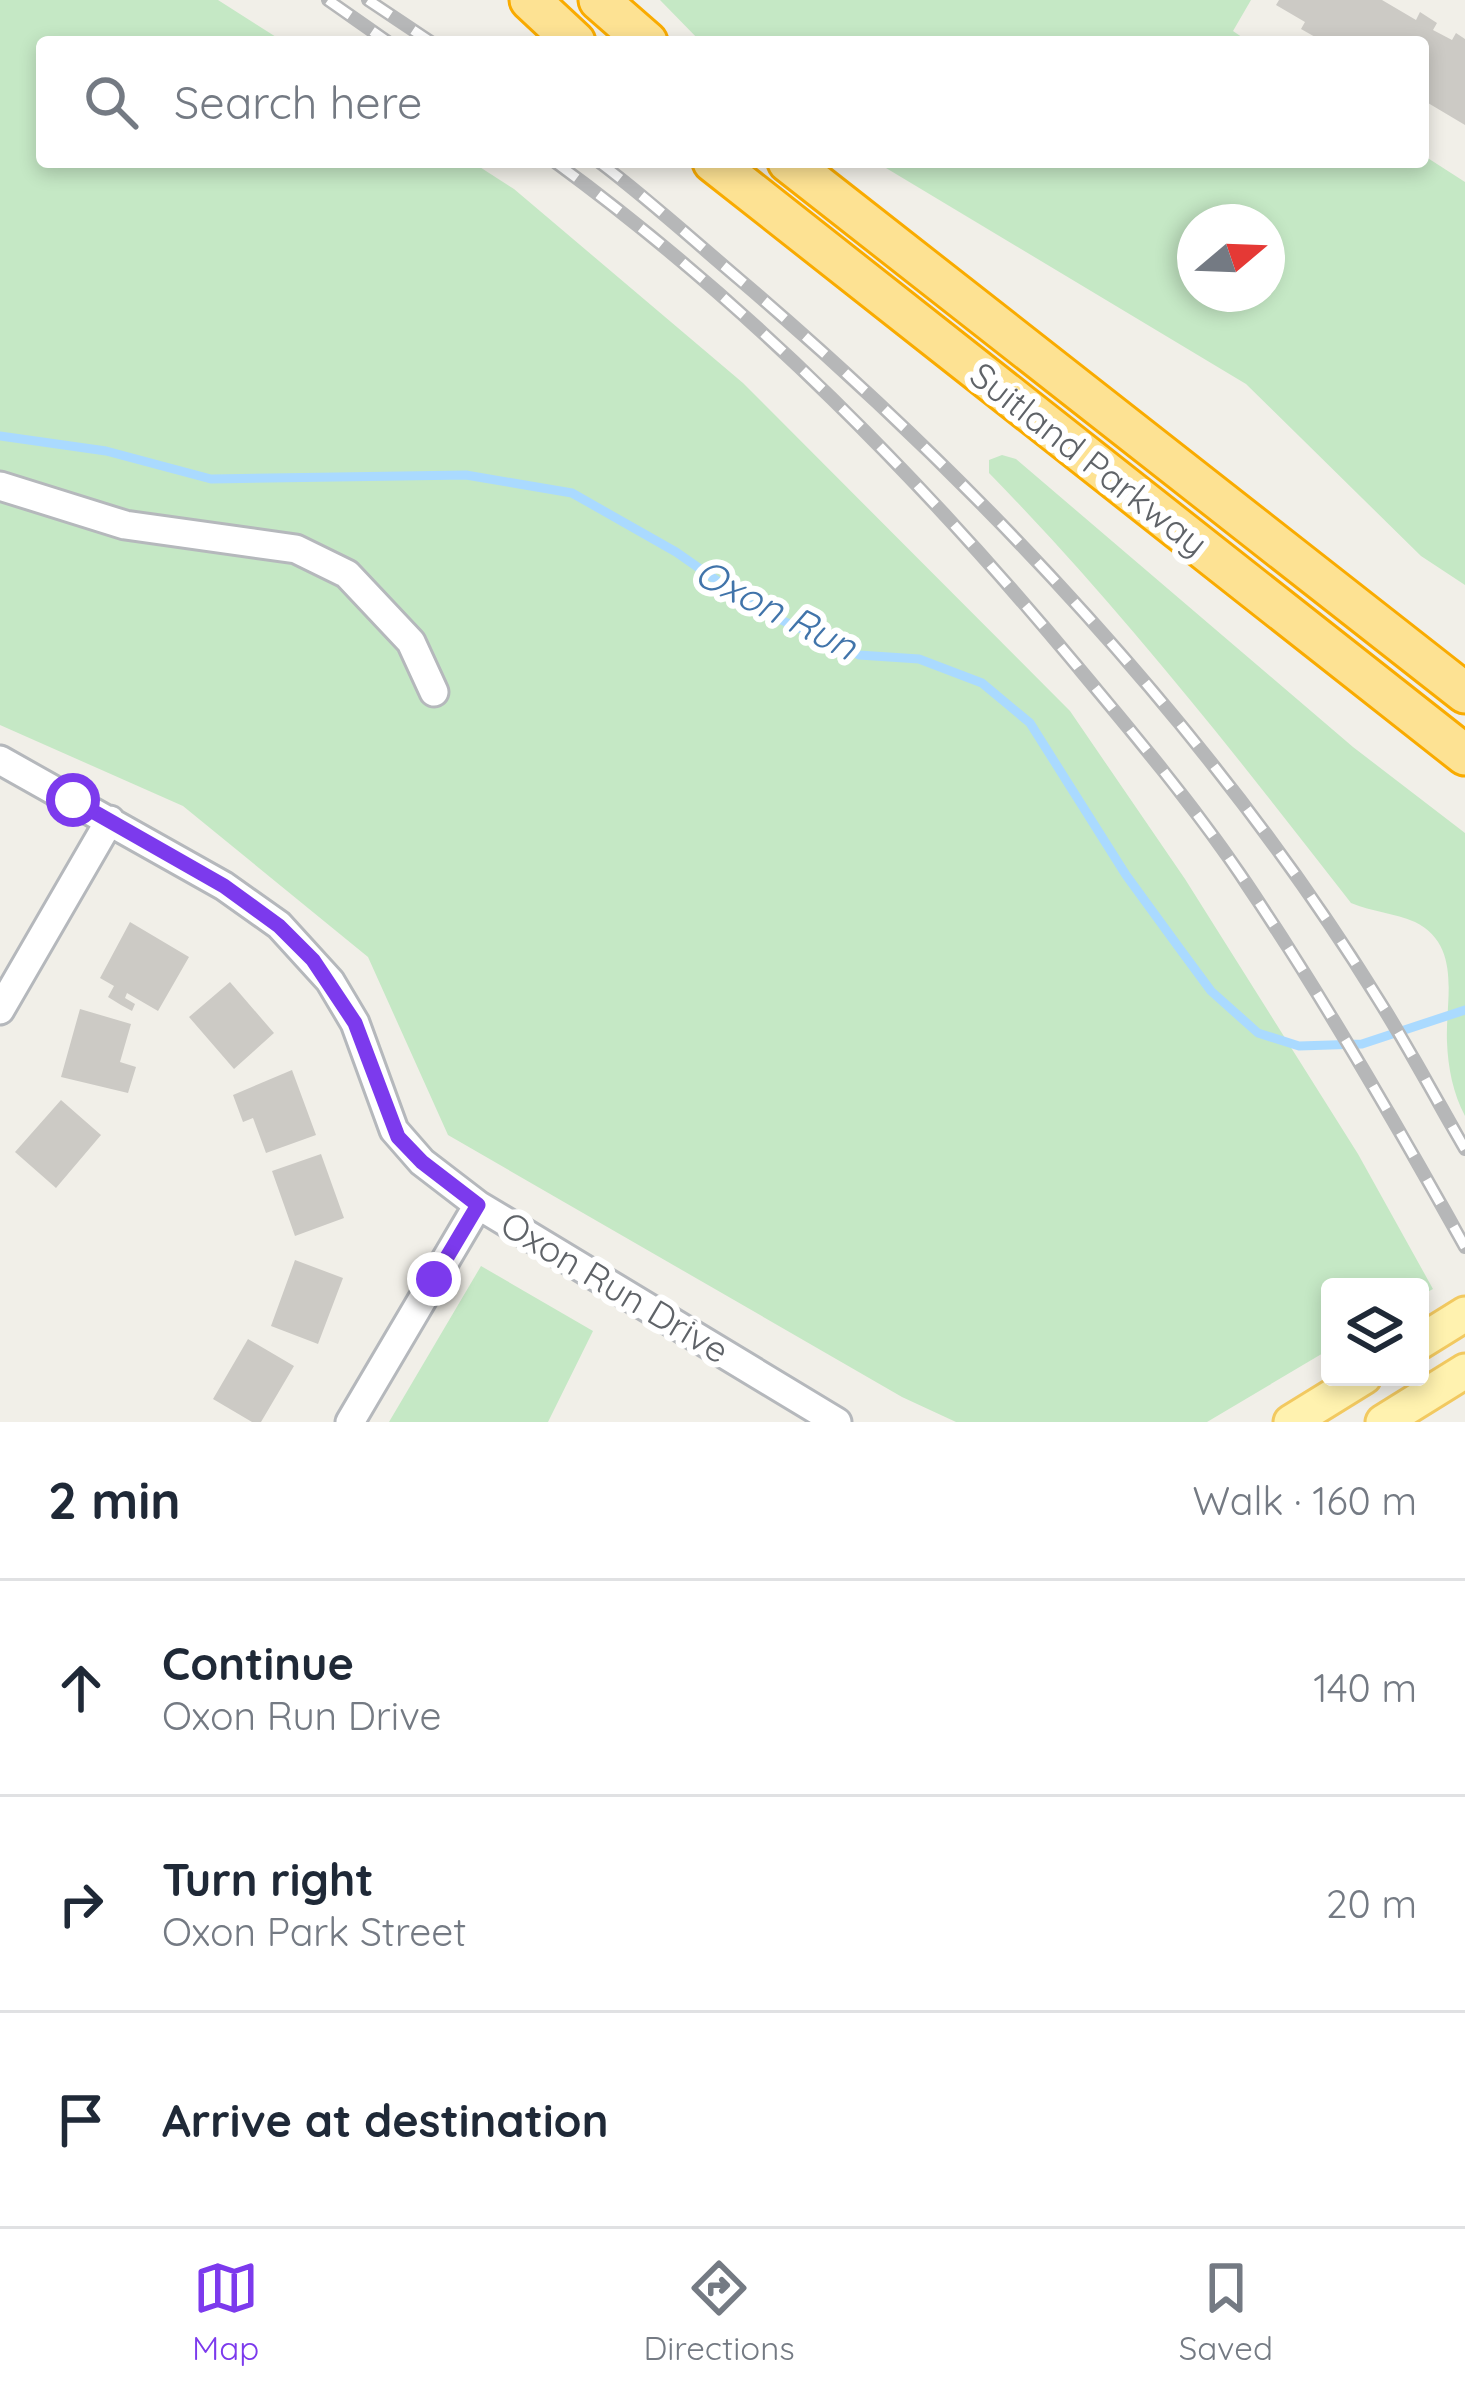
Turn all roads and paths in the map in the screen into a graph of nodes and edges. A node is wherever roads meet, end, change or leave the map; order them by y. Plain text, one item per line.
1 (530, 0) edge
2 (599, 0) edge
3 (569, 36) edge
4 (639, 36) edge
5 (721, 168) edge
6 (796, 168) edge
7 (0, 486) edge
8 (434, 692) dead end
9 (1465, 694) edge
10 (1465, 755) edge
11 (0, 760) edge
12 (110, 820) junction
13 (0, 1010) edge
14 (478, 1205) junction
15 (1465, 1314) edge
16 (1429, 1336) edge
17 (1465, 1372) edge
18 (1350, 1386) edge
19 (350, 1422) edge
20 (837, 1422) edge
21 (1292, 1422) edge
22 (1382, 1422) edge

1 - 3 highway
2 - 4 highway
5 - 10 highway, Suitland Parkway
6 - 9 highway, Suitland Parkway
7 - 8 street
11 - 12 street, Oxon Run Drive
12 - 13 street
12 - 14 street, Oxon Run Drive
14 - 19 street
14 - 20 street, Oxon Run Drive
15 - 16 main road
17 - 22 main road
18 - 21 main road

